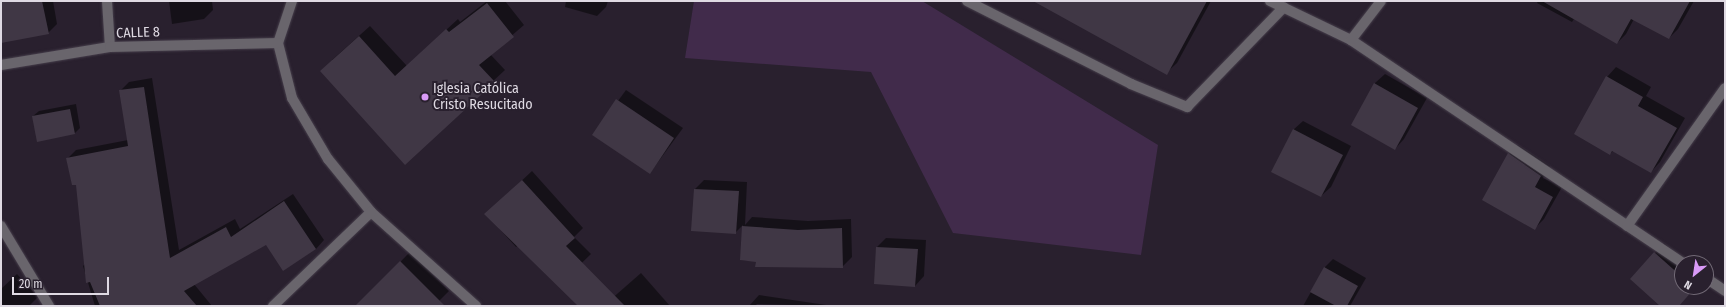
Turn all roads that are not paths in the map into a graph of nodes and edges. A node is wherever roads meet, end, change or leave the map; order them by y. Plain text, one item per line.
1 (107, 1) edge
2 (292, 1) edge
3 (967, 1) edge
4 (1270, 1) edge
5 (1381, 1) edge
6 (1284, 7) junction
7 (1352, 40) junction
8 (278, 43) junction
9 (110, 48) junction
10 (1, 64) edge
11 (1725, 88) edge
12 (371, 212) junction
13 (1, 226) edge
14 (1627, 226) junction
15 (1674, 257) edge
16 (1714, 283) edge
17 (1725, 291) edge
18 (48, 305) edge
19 (273, 306) edge
20 (476, 306) edge

1 - 9 street
2 - 8 street
3 - 6 street
4 - 6 street
5 - 7 street
6 - 7 street
7 - 14 street
8 - 9 street, CALLE 8
8 - 12 street
9 - 10 street, CALLE 8
11 - 14 street
12 - 19 street
12 - 20 street
13 - 18 street
14 - 15 street
16 - 17 street

